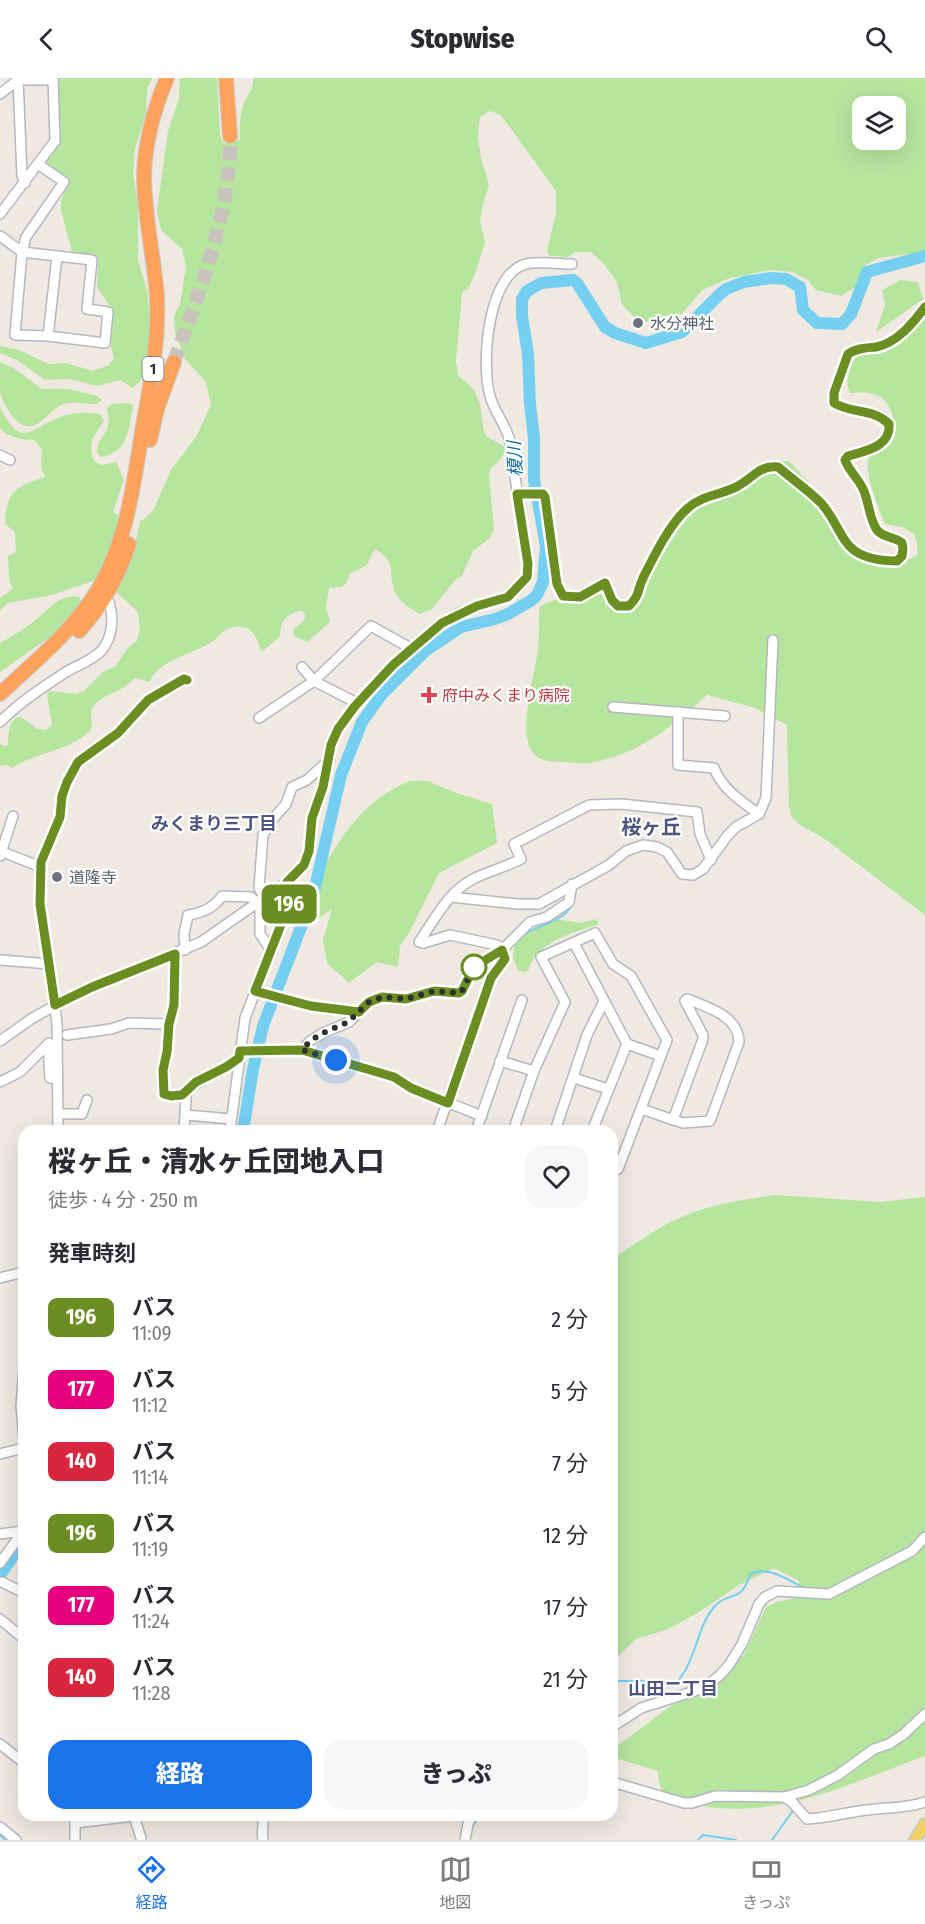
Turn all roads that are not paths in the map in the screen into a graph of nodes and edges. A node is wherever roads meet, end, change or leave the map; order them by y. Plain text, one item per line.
1 (167, 78) edge
2 (226, 78) edge
3 (18, 79) edge
4 (53, 79) edge
5 (0, 94) edge
6 (231, 136) tunnel mouth
7 (38, 164) junction
8 (25, 183) junction
9 (0, 214) edge
10 (0, 236) edge
11 (22, 252) junction
12 (57, 256) junction
13 (572, 264) dead end
14 (925, 307) edge
15 (48, 336) junction
16 (174, 362) tunnel mouth
17 (0, 455) edge
18 (10, 460) dead end
19 (517, 494) junction
20 (134, 507) junction
21 (108, 602) dead end
22 (88, 612) junction
23 (773, 640) dead end
24 (412, 649) junction
25 (302, 667) dead end
26 (187, 680) dead end
27 (314, 681) junction
28 (0, 694) edge
29 (357, 703) junction
30 (0, 705) edge
31 (613, 707) dead end
32 (678, 712) junction
33 (725, 716) dead end
34 (259, 718) dead end
35 (0, 722) edge
36 (330, 759) junction
37 (759, 814) junction
38 (13, 816) dead end
39 (1, 854) edge
40 (711, 860) junction
41 (41, 867) junction
42 (287, 882) junction
43 (572, 884) junction
44 (450, 897) junction
45 (260, 900) junction
46 (574, 943) junction
47 (185, 950) junction
48 (502, 950) junction
49 (272, 952) junction
50 (175, 954) junction
51 (0, 960) edge
52 (50, 964) junction
53 (255, 991) junction
54 (522, 1000) dead end
55 (604, 1001) junction
56 (55, 1005) junction
57 (359, 1012) junction
58 (169, 1024) junction
59 (67, 1035) dead end
60 (0, 1041) edge
61 (627, 1044) junction
62 (302, 1050) junction
63 (239, 1054) junction
64 (661, 1056) junction
65 (500, 1061) junction
66 (534, 1071) junction
67 (574, 1078) junction
68 (57, 1079) junction
69 (0, 1082) edge
70 (608, 1089) junction
71 (182, 1095) junction
72 (87, 1100) dead end
73 (448, 1103) junction
74 (641, 1109) junction
75 (58, 1114) junction
76 (186, 1114) junction
77 (482, 1116) junction
78 (231, 1119) junction
79 (673, 1120) junction
80 (58, 1125) edge
81 (185, 1125) edge
82 (230, 1125) edge
83 (439, 1125) edge
84 (479, 1125) edge
85 (515, 1125) edge
86 (557, 1125) edge
87 (594, 1125) edge
88 (618, 1168) edge
89 (18, 1274) edge
90 (0, 1278) edge
91 (18, 1450) edge
92 (0, 1454) edge
93 (18, 1531) edge
94 (0, 1534) edge
95 (18, 1537) edge
96 (925, 1537) edge
97 (0, 1563) edge
98 (2, 1582) dead end
99 (18, 1590) edge
100 (0, 1619) edge
101 (18, 1634) edge
102 (925, 1714) edge
103 (618, 1724) edge
104 (0, 1744) edge
105 (18, 1759) edge
106 (618, 1784) edge
107 (784, 1797) junction
108 (925, 1802) edge
109 (73, 1821) edge
110 (136, 1821) edge
111 (264, 1821) edge
112 (469, 1821) edge
113 (925, 1824) edge
114 (0, 1827) edge
115 (141, 1838) dead end
116 (16, 1840) edge
117 (75, 1840) edge
118 (263, 1840) edge
119 (465, 1840) edge
120 (915, 1840) edge

1 - 20 highway, 1
2 - 6 highway
3 - 4 street
3 - 5 street
3 - 8 street
4 - 7 street
7 - 8 street
7 - 11 street
8 - 9 street
10 - 11 street
11 - 12 street
11 - 15 street
12 - 15 street
12 - 15 street
13 - 19 street
14 - 19 street
16 - 20 highway, 1
17 - 18 street
19 - 24 street
20 - 22 highway, 1
21 - 35 street
22 - 28 highway, 1
22 - 30 highway, 1
23 - 37 street
24 - 27 street
24 - 29 street
25 - 27 street
26 - 41 street
27 - 29 street
27 - 34 street
29 - 36 street
31 - 32 street
32 - 33 street
32 - 37 street
36 - 42 street
36 - 45 street
37 - 40 street
38 - 39 street
39 - 41 street
40 - 43 street
40 - 44 street
41 - 52 street
42 - 45 street
42 - 49 street
43 - 44 street
43 - 48 street
44 - 48 street
45 - 47 street
45 - 47 street
45 - 49 street
46 - 55 street
46 - 64 street
46 - 66 street
47 - 50 street
48 - 57 street
48 - 73 street
49 - 53 street
50 - 56 street
50 - 58 street
51 - 52 street
52 - 56 street
53 - 57 street
53 - 63 street
54 - 65 street
55 - 61 street
55 - 67 street
56 - 60 street
56 - 68 street
57 - 62 street
58 - 59 street
58 - 71 street
61 - 64 street
61 - 70 street
62 - 63 street
62 - 73 street
63 - 71 street
63 - 78 street
64 - 74 street
65 - 66 street
65 - 77 street
66 - 85 street
67 - 70 street
67 - 86 street
68 - 69 street
68 - 75 street
70 - 87 street
71 - 76 street
72 - 75 street
73 - 77 street
73 - 83 street
74 - 79 street
74 - 88 street
75 - 80 street
76 - 78 street
76 - 81 street
77 - 84 street
78 - 82 street
79 - 79 street
89 - 90 street
91 - 92 street
93 - 94 street
95 - 97 street
96 - 103 street
98 - 99 street
100 - 101 street
102 - 107 street
104 - 105 street
106 - 107 street
107 - 108 street
109 - 117 street
110 - 115 street
111 - 118 street
112 - 119 street
113 - 120 main road
114 - 116 street

